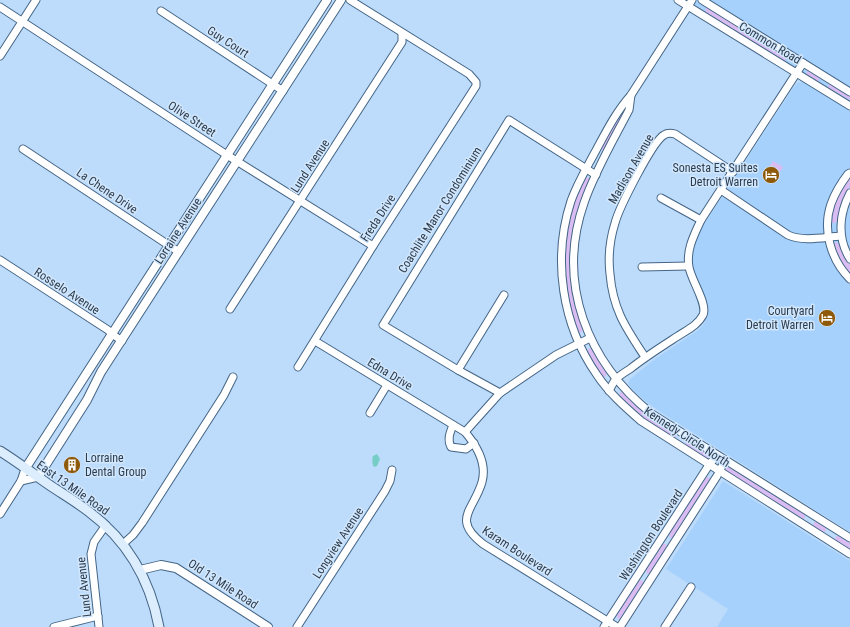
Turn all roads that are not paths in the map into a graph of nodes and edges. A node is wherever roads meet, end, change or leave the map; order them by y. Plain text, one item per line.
1 (36, 0) edge
2 (328, 0) edge
3 (341, 0) edge
4 (350, 0) edge
5 (678, 0) edge
6 (702, 0) edge
7 (690, 3) edge
8 (0, 7) edge
9 (160, 11) dead end
10 (22, 22) junction
11 (402, 33) junction
12 (0, 56) edge
13 (803, 63) junction
14 (796, 73) junction
15 (272, 85) junction
16 (283, 91) junction
17 (850, 92) edge
18 (631, 95) junction
19 (850, 106) edge
20 (23, 149) dead end
21 (227, 155) junction
22 (238, 161) junction
23 (586, 169) junction
24 (733, 172) junction
25 (850, 172) edge
26 (596, 175) junction
27 (721, 190) junction
28 (850, 193) edge
29 (661, 198) dead end
30 (301, 200) junction
31 (701, 220) junction
32 (841, 236) junction
33 (829, 237) junction
34 (169, 246) junction
35 (373, 246) junction
36 (179, 252) junction
37 (850, 259) edge
38 (0, 260) edge
39 (688, 266) junction
40 (642, 267) dead end
41 (850, 279) edge
42 (504, 295) dead end
43 (230, 309) dead end
44 (112, 334) junction
45 (590, 338) junction
46 (122, 341) junction
47 (315, 341) junction
48 (579, 342) junction
49 (645, 357) junction
50 (298, 367) dead end
51 (458, 370) junction
52 (233, 377) dead end
53 (616, 379) junction
54 (387, 385) junction
55 (609, 391) junction
56 (500, 393) junction
57 (69, 401) junction
58 (81, 409) junction
59 (370, 413) dead end
60 (453, 425) junction
61 (465, 432) junction
62 (684, 434) junction
63 (474, 443) junction
64 (677, 445) junction
65 (0, 451) edge
66 (717, 455) junction
67 (725, 460) junction
68 (709, 465) junction
69 (25, 469) junction
70 (392, 470) dead end
71 (720, 472) junction
72 (38, 477) junction
73 (21, 481) junction
74 (0, 514) edge
75 (813, 515) junction
76 (106, 526) junction
77 (806, 526) junction
78 (834, 528) junction
79 (850, 538) edge
80 (827, 539) junction
81 (123, 544) junction
82 (850, 554) edge
83 (140, 570) junction
84 (691, 587) dead end
85 (98, 616) junction
86 (606, 624) edge
87 (54, 627) edge
88 (99, 627) edge
89 (160, 627) edge
90 (268, 627) edge
91 (297, 627) edge
92 (617, 627) edge
93 (620, 627) edge
94 (665, 627) edge

1 - 10 street
2 - 15 street, Lorraine Avenue
3 - 16 street, Lorraine Avenue
4 - 11 street
5 - 7 street, Common Road
6 - 13 street, Common Road
7 - 14 street, Common Road
7 - 18 street, Kennedy Circle North
8 - 10 street, Olive Street
9 - 15 street, Guy Court
10 - 12 street
10 - 21 street, Olive Street
11 - 30 street, Lund Avenue
11 - 35 street, Freda Drive
13 - 14 street
13 - 17 street, Common Road
14 - 19 street, Common Road
14 - 24 street
15 - 16 street, Guy Court
15 - 21 street, Lorraine Avenue
16 - 22 street, Lorraine Avenue
18 - 23 street, Kennedy Circle North
18 - 26 street, Kennedy Circle North
20 - 34 street, La Chene Drive
21 - 22 street, Olive Street
21 - 34 street, Lorraine Avenue
22 - 30 street, Olive Street
22 - 36 street, Lorraine Avenue
23 - 26 street, Coachlite Manor Condominium
23 - 48 street, Kennedy Circle North
23 - 51 street, Coachlite Manor Condominium
24 - 27 street
24 - 49 street, Madison Avenue
25 - 33 street
26 - 45 street, Kennedy Circle North
27 - 31 street
27 - 33 street
28 - 32 street
29 - 31 street
30 - 35 street, Olive Street
30 - 43 street, Lund Avenue
31 - 39 street
32 - 33 street
32 - 37 street
33 - 41 street
34 - 36 street, La Chene Drive
34 - 44 street, Lorraine Avenue
35 - 47 street, Freda Drive
36 - 46 street, Lorraine Avenue
38 - 44 street, Rosselo Avenue
39 - 40 street
39 - 49 street
42 - 51 street
44 - 46 street, Rosselo Avenue
44 - 57 street, Lorraine Avenue
45 - 48 street
45 - 53 street, Kennedy Circle North
46 - 58 street, Lorraine Avenue
47 - 50 street, Freda Drive
47 - 54 street, Edna Drive
48 - 55 street, Kennedy Circle North
48 - 56 street
49 - 53 street
51 - 56 street, Coachlite Manor Condominium
52 - 81 street
53 - 55 street
53 - 62 street, Kennedy Circle North
54 - 59 street
54 - 60 street, Edna Drive
55 - 64 street, Kennedy Circle North
56 - 61 street
57 - 58 street
57 - 69 street, Lorraine Avenue
58 - 72 street, Lorraine Avenue
60 - 61 street, Edna Drive
60 - 63 street
61 - 63 street, Karam Boulevard
62 - 64 street
62 - 66 street, Kennedy Circle North
63 - 86 street, Karam Boulevard
64 - 68 street, Kennedy Circle North
65 - 69 main road, East 13 Mile Road
66 - 67 street, Kennedy Circle North
66 - 68 street, Washington Boulevard
67 - 71 street, Washington Boulevard
67 - 75 street, Kennedy Circle North
68 - 71 street, Kennedy Circle North
68 - 86 street, Washington Boulevard
69 - 72 main road, East 13 Mile Road
69 - 73 street
70 - 91 street, Longview Avenue
71 - 77 street, Kennedy Circle North
71 - 93 street, Washington Boulevard
72 - 73 street
72 - 76 main road, East 13 Mile Road
73 - 74 street
75 - 77 street
75 - 78 street, Kennedy Circle North
76 - 81 main road, East 13 Mile Road
76 - 85 street, Lund Avenue
77 - 80 street, Kennedy Circle North
78 - 79 street, Kennedy Circle North
78 - 80 street
80 - 82 street, Kennedy Circle North
81 - 83 main road, East 13 Mile Road
83 - 89 main road, East 13 Mile Road
83 - 90 street, Old 13 Mile Road
84 - 94 street
85 - 87 street
85 - 88 street, Lund Avenue
86 - 92 street, Karam Boulevard

